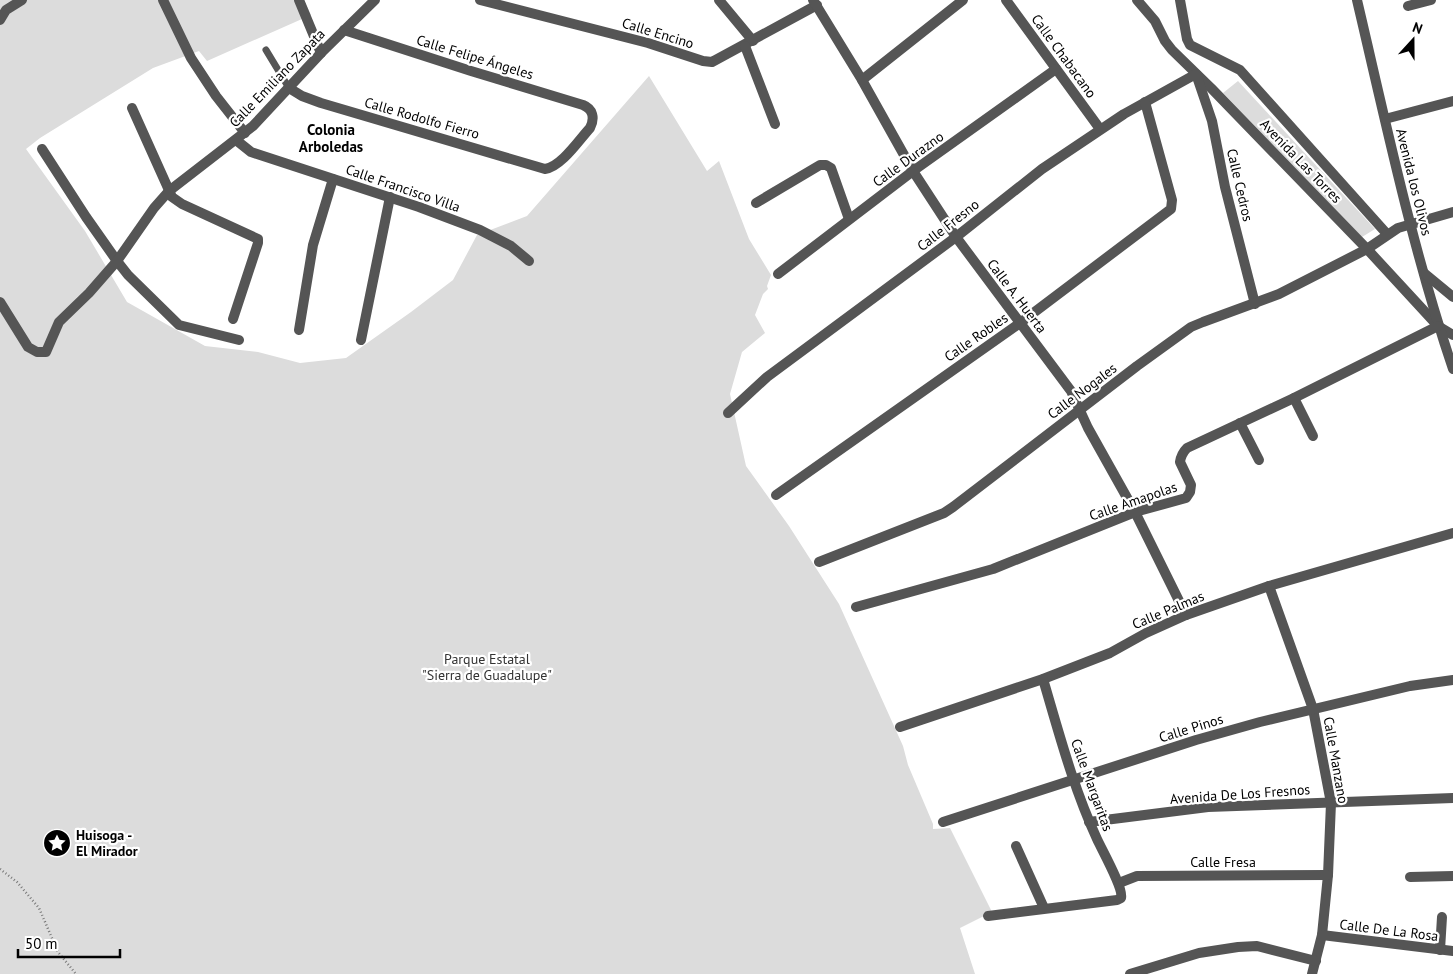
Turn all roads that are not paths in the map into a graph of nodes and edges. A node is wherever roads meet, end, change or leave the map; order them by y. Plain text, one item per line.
1 (22, 0) edge
2 (163, 0) edge
3 (299, 0) edge
4 (375, 0) edge
5 (480, 0) edge
6 (719, 0) edge
7 (963, 0) edge
8 (1006, 0) edge
9 (1137, 0) edge
10 (1180, 0) edge
11 (1357, 0) edge
12 (1431, 0) edge
13 (815, 3) edge
14 (1408, 6) dead end
15 (0, 20) edge
16 (344, 30) junction
17 (749, 43) junction
18 (266, 50) dead end
19 (321, 54) junction
20 (1056, 69) junction
21 (1196, 74) junction
22 (862, 80) junction
23 (289, 88) junction
24 (1453, 101) edge
25 (1145, 102) junction
26 (132, 108) dead end
27 (1385, 119) junction
28 (775, 124) dead end
29 (1100, 129) junction
30 (245, 133) junction
31 (236, 140) junction
32 (42, 149) dead end
33 (550, 168) joint
34 (912, 171) junction
35 (333, 178) junction
36 (169, 191) junction
37 (390, 197) junction
38 (756, 203) dead end
39 (1453, 212) edge
40 (849, 220) junction
41 (1409, 223) junction
42 (1387, 234) junction
43 (956, 237) junction
44 (1367, 249) junction
45 (117, 261) junction
46 (529, 261) dead end
47 (1424, 273) junction
48 (778, 274) dead end
49 (1453, 297) edge
50 (0, 302) edge
51 (1255, 304) junction
52 (233, 319) dead end
53 (1020, 323) junction
54 (1438, 326) junction
55 (300, 330) dead end
56 (1453, 335) edge
57 (240, 340) dead end
58 (361, 340) dead end
59 (1453, 368) edge
60 (1294, 398) junction
61 (1080, 409) junction
62 (728, 413) dead end
63 (1240, 423) junction
64 (1312, 436) dead end
65 (1259, 460) dead end
66 (776, 495) dead end
67 (1135, 512) junction
68 (1453, 533) edge
69 (819, 562) dead end
70 (1269, 586) junction
71 (856, 607) dead end
72 (1186, 616) junction
73 (1043, 679) junction
74 (1453, 680) edge
75 (1313, 709) junction
76 (900, 728) dead end
77 (1073, 781) junction
78 (1453, 798) edge
79 (1331, 803) junction
80 (943, 822) dead end
81 (1089, 822) junction
82 (1016, 846) dead end
83 (1328, 875) junction
84 (1453, 876) edge
85 (1410, 877) dead end
86 (1119, 883) junction
87 (1044, 908) junction
88 (988, 916) dead end
89 (1442, 917) dead end
90 (1322, 935) junction
91 (1440, 950) junction
92 (1453, 951) edge
93 (1316, 961) junction
94 (1130, 974) edge
95 (1312, 974) edge

1 - 15 street
2 - 30 street
3 - 19 street
4 - 16 street, Calle Emiliano Zapata
5 - 17 street, Calle Encino
6 - 17 street
7 - 22 street
8 - 20 street, Calle Chabacano
9 - 21 street, Avenida Las Torres
10 - 42 street, Avenida Las Torres
11 - 27 street, Avenida los Olivos
12 - 14 street
13 - 17 street, Calle Encino
13 - 22 street, Calle A. Huerta
16 - 19 street, Calle Emiliano Zapata
16 - 33 street, Calle Felipe Ángeles
17 - 28 street
18 - 23 lane
19 - 23 street, Calle Emiliano Zapata
20 - 29 street, Calle Chabacano
20 - 34 street, Calle Durazno
21 - 25 street, Calle Fresno
21 - 44 street, Avenida Las Torres
21 - 51 street, Calle Cedros
22 - 34 street, Calle A. Huerta
23 - 30 street, Calle Emiliano Zapata
23 - 33 street, Calle Rodolfo Fierro
24 - 27 street
25 - 29 street, Calle Fresno
25 - 53 street, Calle Robles
26 - 36 street
27 - 41 street, Avenida los Olivos
29 - 43 street, Calle Fresno
30 - 31 street, Calle Emiliano Zapata
31 - 35 street, Calle Francisco Villa
31 - 36 street, Calle Emiliano Zapata
32 - 45 street
34 - 40 street, Calle Durazno
34 - 43 street, Calle A. Huerta
35 - 37 street, Calle Francisco Villa
35 - 55 street
36 - 45 street, Calle Emiliano Zapata
36 - 52 street
37 - 46 street, Calle Francisco Villa
37 - 58 street
38 - 40 street
39 - 41 street, Calle Nogales
40 - 48 street, Calle Durazno
41 - 42 street, Calle Nogales
41 - 47 street, Avenida los Olivos
42 - 44 street, Calle Nogales
43 - 53 street, Calle A. Huerta
43 - 62 street, Calle Fresno
44 - 51 street, Calle Nogales
44 - 54 street, Avenida Las Torres
45 - 50 street, Calle Emiliano Zapata
45 - 57 street
47 - 49 street
47 - 54 street, Avenida los Olivos
51 - 61 street, Calle Nogales
53 - 61 street, Calle A. Huerta
53 - 66 street, Calle Robles
54 - 56 street, Avenida Las Torres
54 - 59 street, Avenida los Olivos
54 - 60 street, Calle Amapolas
60 - 63 street, Calle Amapolas
60 - 64 street
61 - 67 street, Calle A. Huerta
61 - 69 street, Calle Nogales
63 - 65 street
63 - 67 street, Calle Amapolas
67 - 71 street, Calle Amapolas
67 - 72 street, Calle A. Huerta
68 - 70 street, Calle Palmas
70 - 72 street, Calle Palmas
70 - 75 street, Calle Manzano
72 - 73 street, Calle Palmas
73 - 76 street, Calle Palmas
73 - 77 street, Calle Margaritas
74 - 75 street, Calle Pinos
75 - 77 street, Calle Pinos
75 - 79 street, Calle Manzano
77 - 80 street, Calle Pinos
77 - 81 street, Calle Margaritas
78 - 79 street, Avenida De Los Fresnos
79 - 81 street, Avenida De Los Fresnos
79 - 83 street, Calle Manzano
81 - 86 street, Calle Margaritas
82 - 87 street
83 - 86 street, Calle Fresa
83 - 90 street, Calle Manzano
84 - 85 street
86 - 87 street, Calle Margaritas
87 - 88 street
89 - 91 street
90 - 91 street, Calle De La Rosa
90 - 93 street, Calle Manzano
91 - 92 street, Calle De La Rosa
93 - 94 street
93 - 95 street, Calle Manzano

